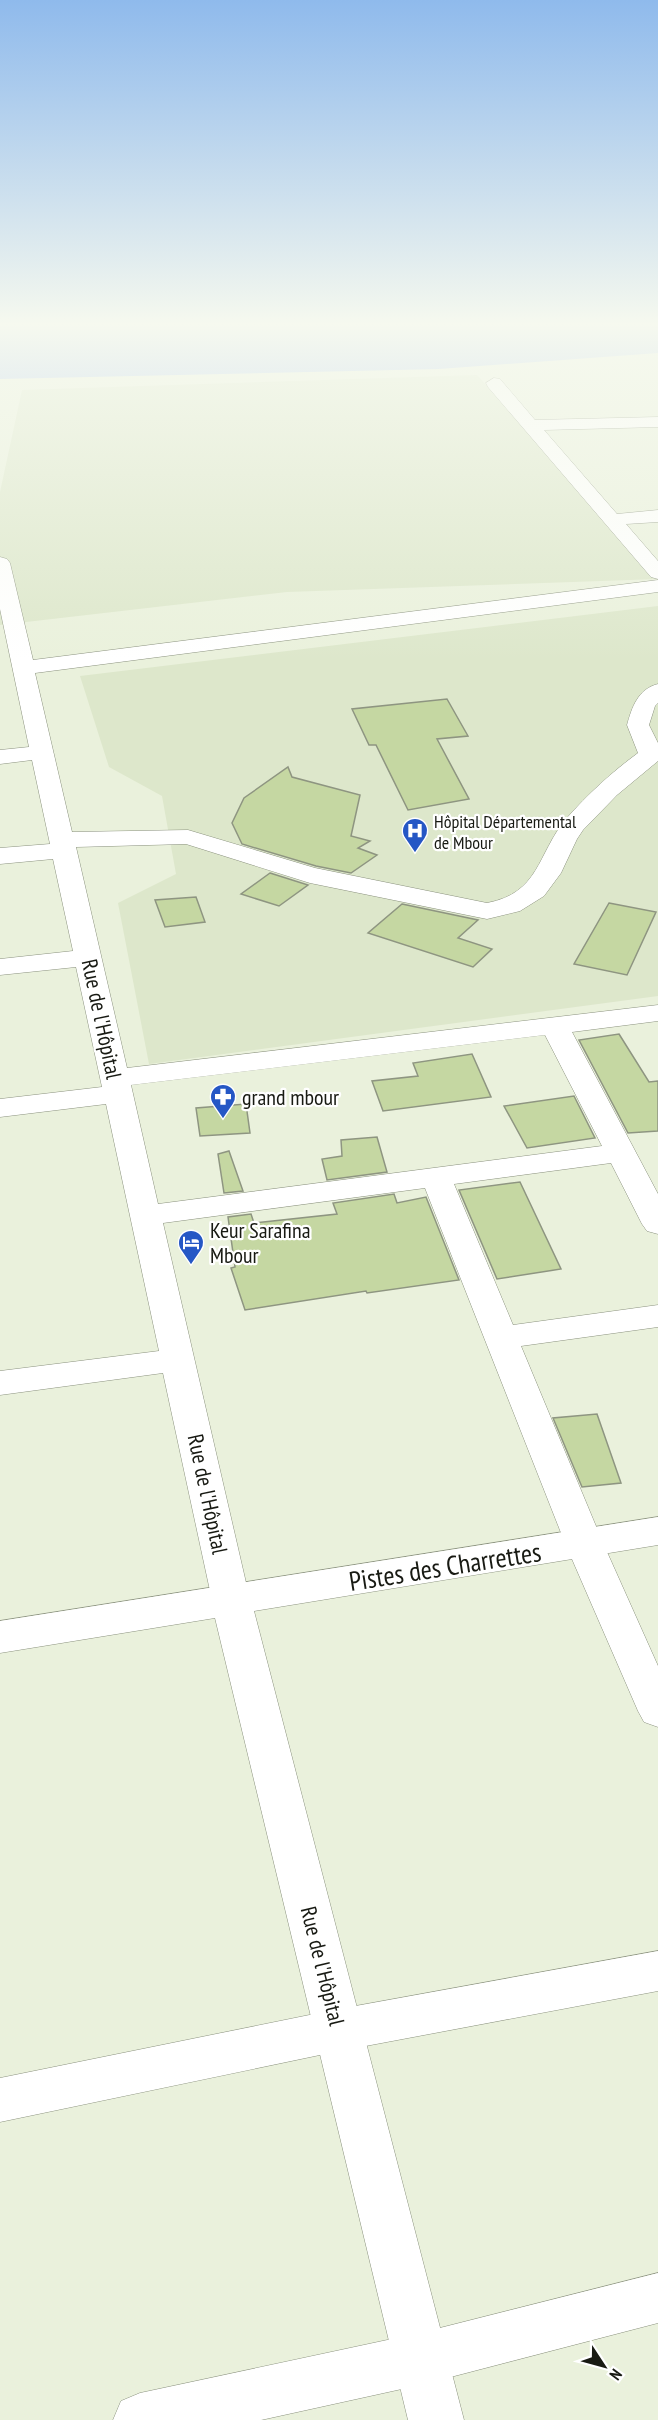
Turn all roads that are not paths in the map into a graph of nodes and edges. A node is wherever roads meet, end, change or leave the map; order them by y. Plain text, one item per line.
1 (538, 435) edge
2 (658, 516) edge
3 (611, 520) junction
4 (0, 566) edge
5 (658, 573) edge
6 (658, 586) edge
7 (24, 668) junction
8 (658, 692) edge
9 (42, 752) junction
10 (654, 752) edge
11 (0, 757) edge
12 (64, 845) junction
13 (0, 856) edge
14 (89, 957) junction
15 (0, 968) edge
16 (658, 1013) edge
17 (555, 1026) junction
18 (117, 1086) junction
19 (0, 1108) edge
20 (621, 1153) junction
21 (436, 1177) junction
22 (146, 1215) junction
23 (658, 1224) edge
24 (658, 1316) edge
25 (501, 1338) junction
26 (178, 1360) junction
27 (0, 1383) edge
28 (658, 1531) edge
29 (584, 1543) junction
30 (231, 1600) junction
31 (0, 1636) edge
32 (658, 1711) edge
33 (658, 1971) edge
34 (339, 2030) junction
35 (0, 2100) edge
36 (658, 2298) edge
37 (420, 2359) junction
38 (140, 2420) edge
39 (436, 2420) edge

1 - 3 street
2 - 3 street
3 - 5 street
4 - 7 street, Rue de l'Hôpital
6 - 7 street
7 - 9 street, Rue de l'Hôpital
8 - 10 street
9 - 11 street
9 - 12 street, Rue de l'Hôpital
10 - 12 street
12 - 13 street
12 - 14 street, Rue de l'Hôpital
14 - 15 street
14 - 18 street, Rue de l'Hôpital
16 - 17 street
17 - 18 street
17 - 20 street
18 - 19 street
18 - 22 street, Rue de l'Hôpital
20 - 21 street
20 - 23 street
21 - 22 street
21 - 25 street
22 - 26 street, Rue de l'Hôpital
24 - 25 street
25 - 29 street
26 - 27 street
26 - 30 street, Rue de l'Hôpital
28 - 29 main road, Pistes des Charrettes
29 - 30 main road, Pistes des Charrettes
29 - 32 street
30 - 31 main road, Pistes des Charrettes
30 - 34 main road, Rue de l'Hôpital
33 - 34 street
34 - 35 street
34 - 37 main road, Rue de l'Hôpital
36 - 37 street
37 - 38 street
37 - 39 main road, Rue de l'Hôpital

